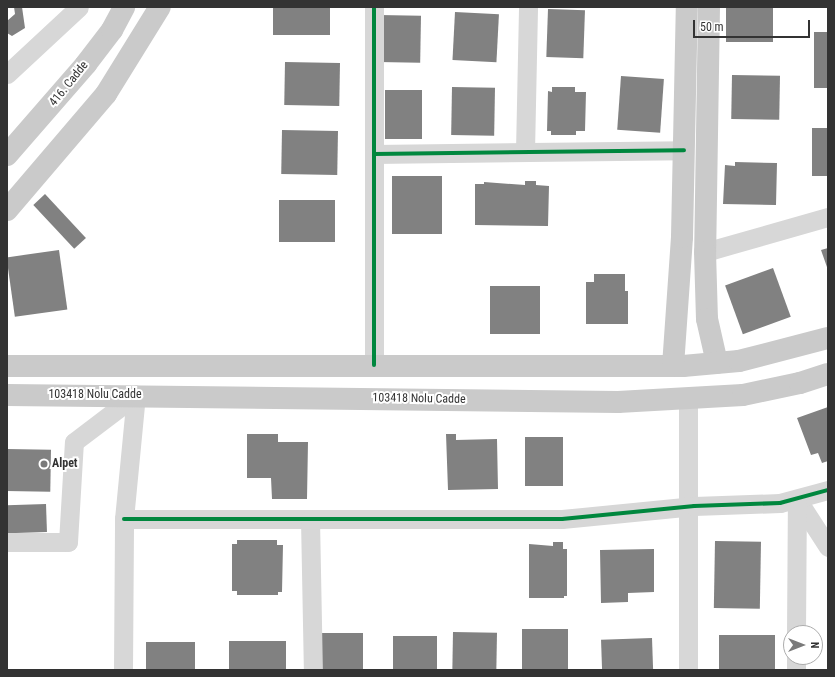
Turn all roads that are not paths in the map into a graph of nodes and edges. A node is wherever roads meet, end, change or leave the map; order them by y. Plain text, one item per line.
1 (79, 7) edge
2 (124, 7) edge
3 (160, 7) edge
4 (374, 7) edge
5 (528, 7) edge
6 (687, 7) edge
7 (709, 7) edge
8 (7, 74) edge
9 (684, 150) junction
10 (525, 152) junction
11 (374, 154) junction
12 (7, 155) edge
13 (7, 210) edge
14 (828, 217) edge
15 (705, 252) junction
16 (828, 338) edge
17 (717, 363) junction
18 (374, 365) junction
19 (7, 366) edge
20 (673, 366) junction
21 (828, 374) edge
22 (136, 395) junction
23 (8, 396) edge
24 (688, 399) junction
25 (828, 490) edge
26 (797, 499) junction
27 (687, 507) junction
28 (124, 519) junction
29 (310, 519) junction
30 (7, 542) edge
31 (828, 547) edge
32 (796, 625) edge
33 (123, 670) edge
34 (313, 670) edge
35 (688, 670) edge

1 - 8 street
2 - 12 main road, 416. Cadde
3 - 13 main road
4 - 11 street
5 - 10 street
6 - 9 main road
7 - 15 main road
9 - 10 street
9 - 20 main road
10 - 11 street
11 - 18 street
14 - 15 street
15 - 17 main road
16 - 17 main road
17 - 20 main road
18 - 19 main road
18 - 20 main road
21 - 24 main road, 103418 Nolu Cadde
22 - 23 main road, 103418 Nolu Cadde
22 - 24 main road, 103418 Nolu Cadde
22 - 28 street
22 - 30 street
24 - 27 street
25 - 26 street
26 - 27 street
26 - 31 street
26 - 32 street
27 - 29 street
27 - 35 street
28 - 29 street
28 - 33 street
29 - 34 street

